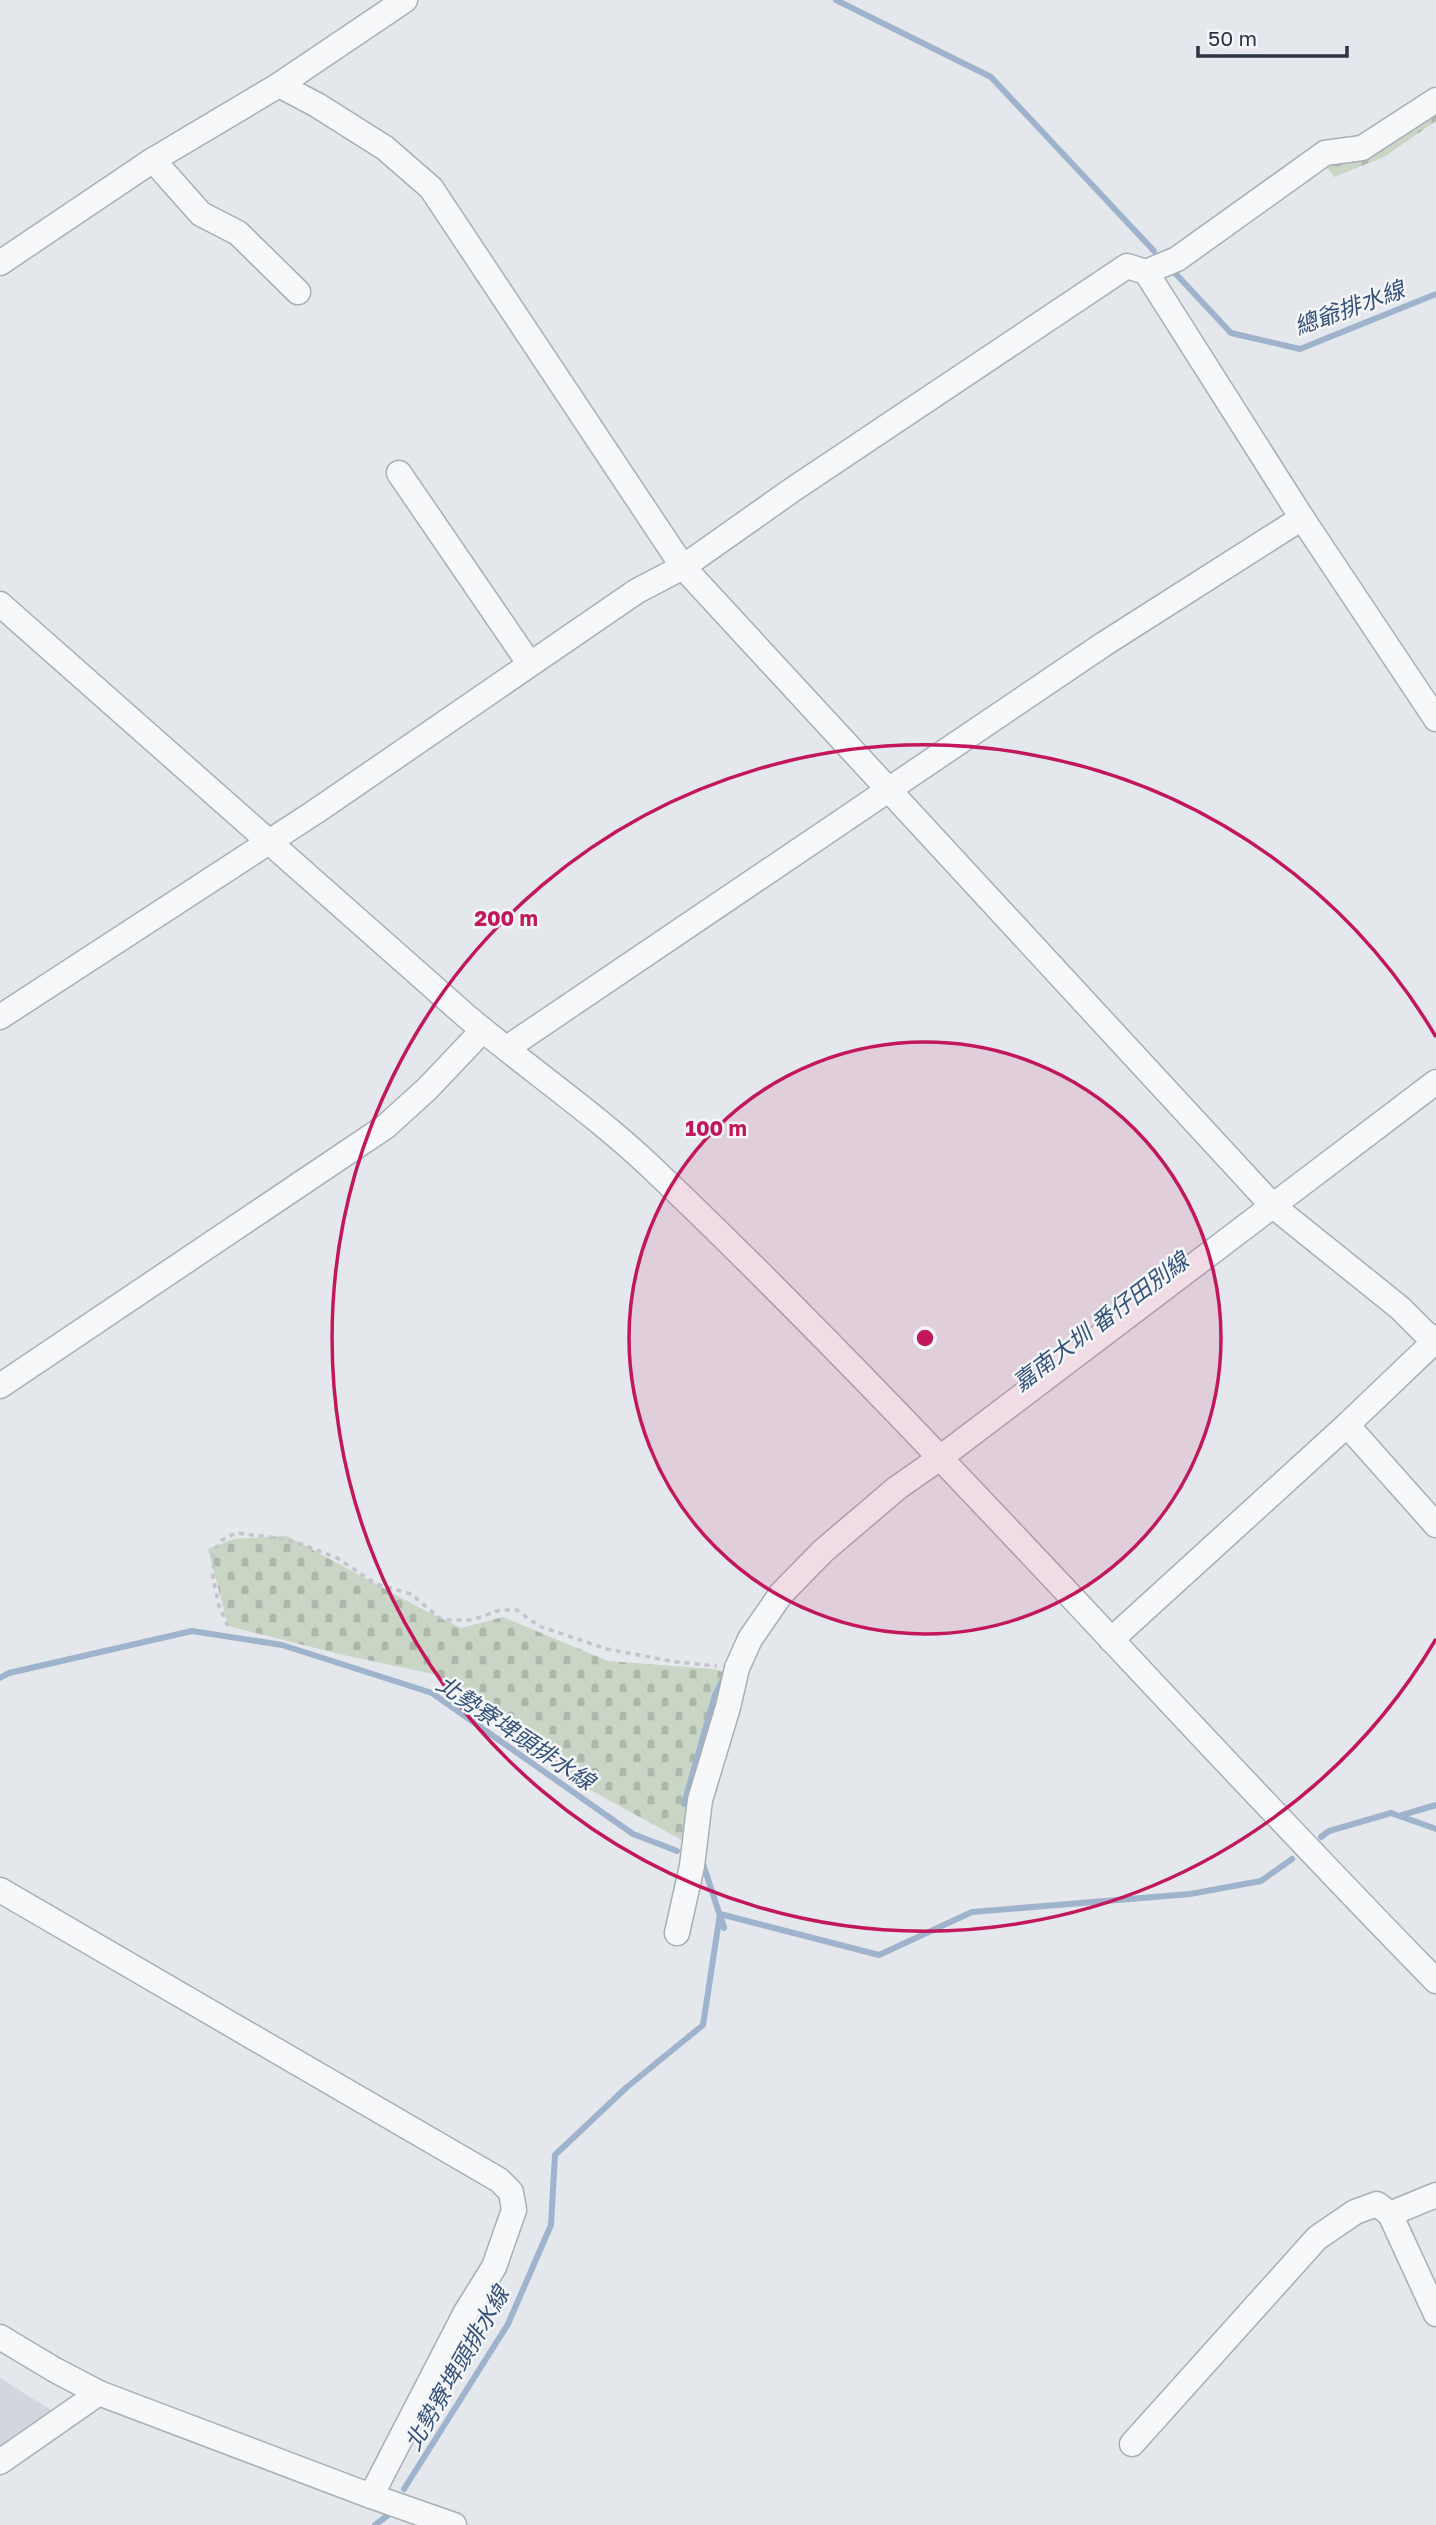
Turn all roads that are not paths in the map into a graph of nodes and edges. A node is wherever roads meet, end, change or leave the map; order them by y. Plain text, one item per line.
1 (405, 0) edge
2 (279, 85) junction
3 (1436, 100) edge
4 (153, 160) junction
5 (0, 263) edge
6 (1146, 272) junction
7 (298, 292) dead end
8 (400, 473) dead end
9 (1302, 518) junction
10 (683, 567) junction
11 (0, 604) edge
12 (529, 663) junction
13 (1428, 689) edge
14 (1436, 719) edge
15 (888, 789) junction
16 (267, 843) junction
17 (0, 1017) edge
18 (483, 1030) junction
19 (507, 1048) junction
20 (1436, 1082) edge
21 (1272, 1205) junction
22 (1436, 1340) edge
23 (0, 1387) edge
24 (1347, 1425) junction
25 (940, 1458) junction
26 (1436, 1525) edge
27 (1111, 1640) junction
28 (0, 1890) edge
29 (677, 1933) dead end
30 (1436, 1981) edge
31 (1436, 2195) edge
32 (1390, 2214) junction
33 (1436, 2315) edge
34 (0, 2337) edge
35 (99, 2393) junction
36 (1132, 2444) dead end
37 (0, 2462) edge
38 (371, 2496) junction
39 (454, 2525) edge

1 - 2 street
2 - 4 street
2 - 10 street
3 - 6 street
4 - 5 street
4 - 7 street
6 - 9 street
6 - 10 street
8 - 12 street
9 - 13 street
9 - 15 street
10 - 12 street
10 - 15 street
11 - 16 street
12 - 16 street
13 - 14 street
15 - 19 street
15 - 21 street
16 - 17 street
16 - 18 street
18 - 19 street
18 - 23 street
19 - 25 street
20 - 21 street
21 - 22 street
21 - 25 street
22 - 24 street
24 - 26 street
24 - 27 street
25 - 27 street
25 - 29 street
27 - 30 street
28 - 38 street
31 - 32 street
32 - 33 street
32 - 36 street
34 - 35 street
35 - 37 street
35 - 38 street
38 - 39 street

